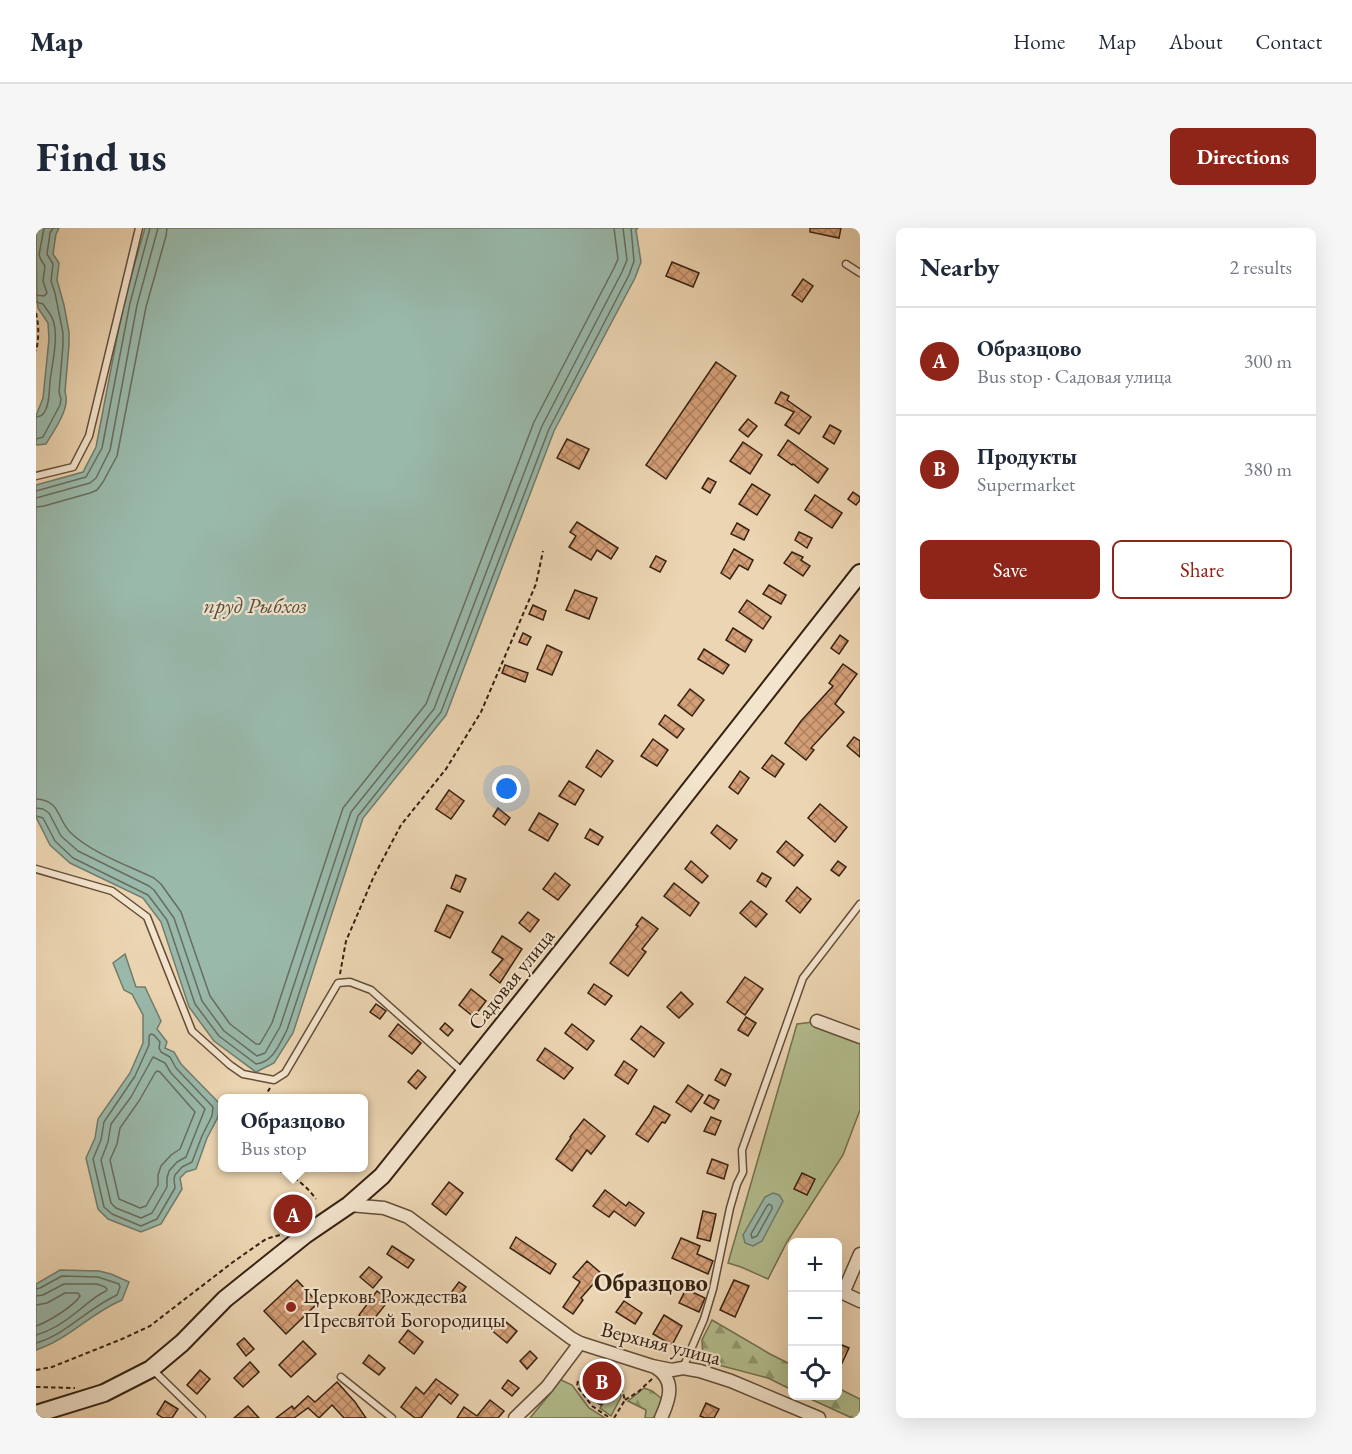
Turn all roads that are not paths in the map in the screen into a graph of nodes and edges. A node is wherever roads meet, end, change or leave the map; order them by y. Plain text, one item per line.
1 (139, 228) edge
2 (846, 264) dead end
3 (860, 273) edge
4 (36, 476) edge
5 (860, 573) edge
6 (36, 869) edge
7 (860, 904) edge
8 (817, 1021) dead end
9 (860, 1037) edge
10 (464, 1074) junction
11 (349, 1205) junction
12 (860, 1254) edge
13 (842, 1288) edge
14 (842, 1293) edge
15 (860, 1300) edge
16 (580, 1343) junction
17 (656, 1368) junction
18 (683, 1368) junction
19 (151, 1369) junction
20 (341, 1377) dead end
21 (36, 1414) edge
22 (202, 1418) edge
23 (393, 1418) edge
24 (515, 1418) edge
25 (661, 1418) edge
26 (819, 1418) edge

1 - 4 lane
2 - 3 lane
5 - 10 street, Садовая улица
6 - 10 lane
7 - 18 lane
8 - 9 street
10 - 11 street, Садовая улица
11 - 16 street, Верхняя улица
11 - 19 street, Садовая улица
12 - 13 street
14 - 15 street
16 - 17 street, Верхняя улица
16 - 24 street
17 - 18 street, Верхняя улица
17 - 25 street
18 - 26 street, Верхняя улица
19 - 21 street, Садовая улица
19 - 22 lane
20 - 23 lane

